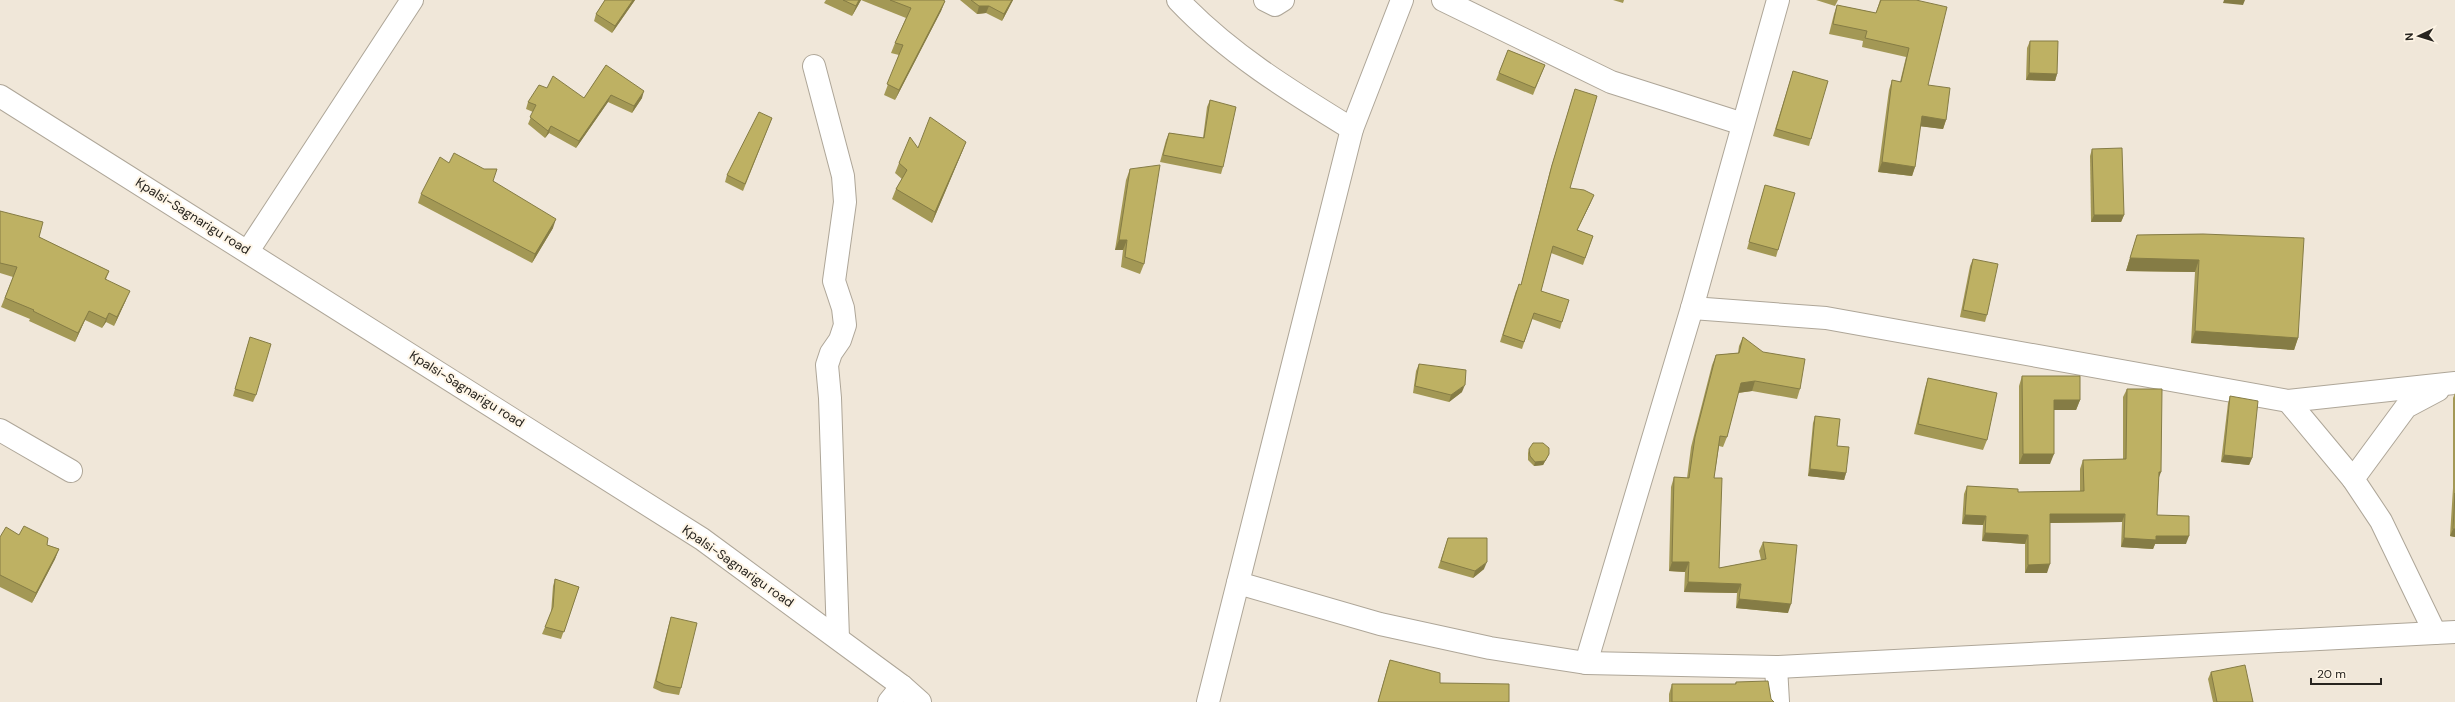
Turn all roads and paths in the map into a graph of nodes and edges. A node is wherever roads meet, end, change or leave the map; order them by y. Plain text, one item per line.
1 (412, 0) edge
2 (1178, 0) edge
3 (1265, 0) edge
4 (1283, 0) edge
5 (1402, 0) edge
6 (1443, 0) edge
7 (1778, 0) edge
8 (814, 66) dead end
9 (0, 96) edge
10 (1743, 124) junction
11 (1352, 129) junction
12 (248, 251) junction
13 (1692, 308) junction
14 (2453, 384) edge
15 (2288, 401) junction
16 (0, 430) edge
17 (71, 470) dead end
18 (2353, 478) junction
19 (1238, 583) junction
20 (2445, 632) edge
21 (838, 638) junction
22 (1586, 663) junction
23 (1776, 667) junction
24 (895, 694) edge
25 (920, 702) edge
26 (1208, 702) edge
27 (1778, 702) edge

1 - 12 street
2 - 11 street
3 - 4 street
5 - 11 street
6 - 10 street
7 - 10 street
8 - 21 street
9 - 12 street, Kpalsi-Sagnarigu road
10 - 13 street
11 - 19 street
12 - 21 street, Kpalsi-Sagnarigu road
13 - 15 street
13 - 22 street
14 - 15 street
14 - 18 street
15 - 18 street
16 - 17 street
18 - 20 street
19 - 22 street
19 - 26 street
20 - 23 street
21 - 24 street, Kpalsi-Sagnarigu road
22 - 23 street
23 - 27 street
24 - 25 street, Kpalsi-Sagnarigu road

